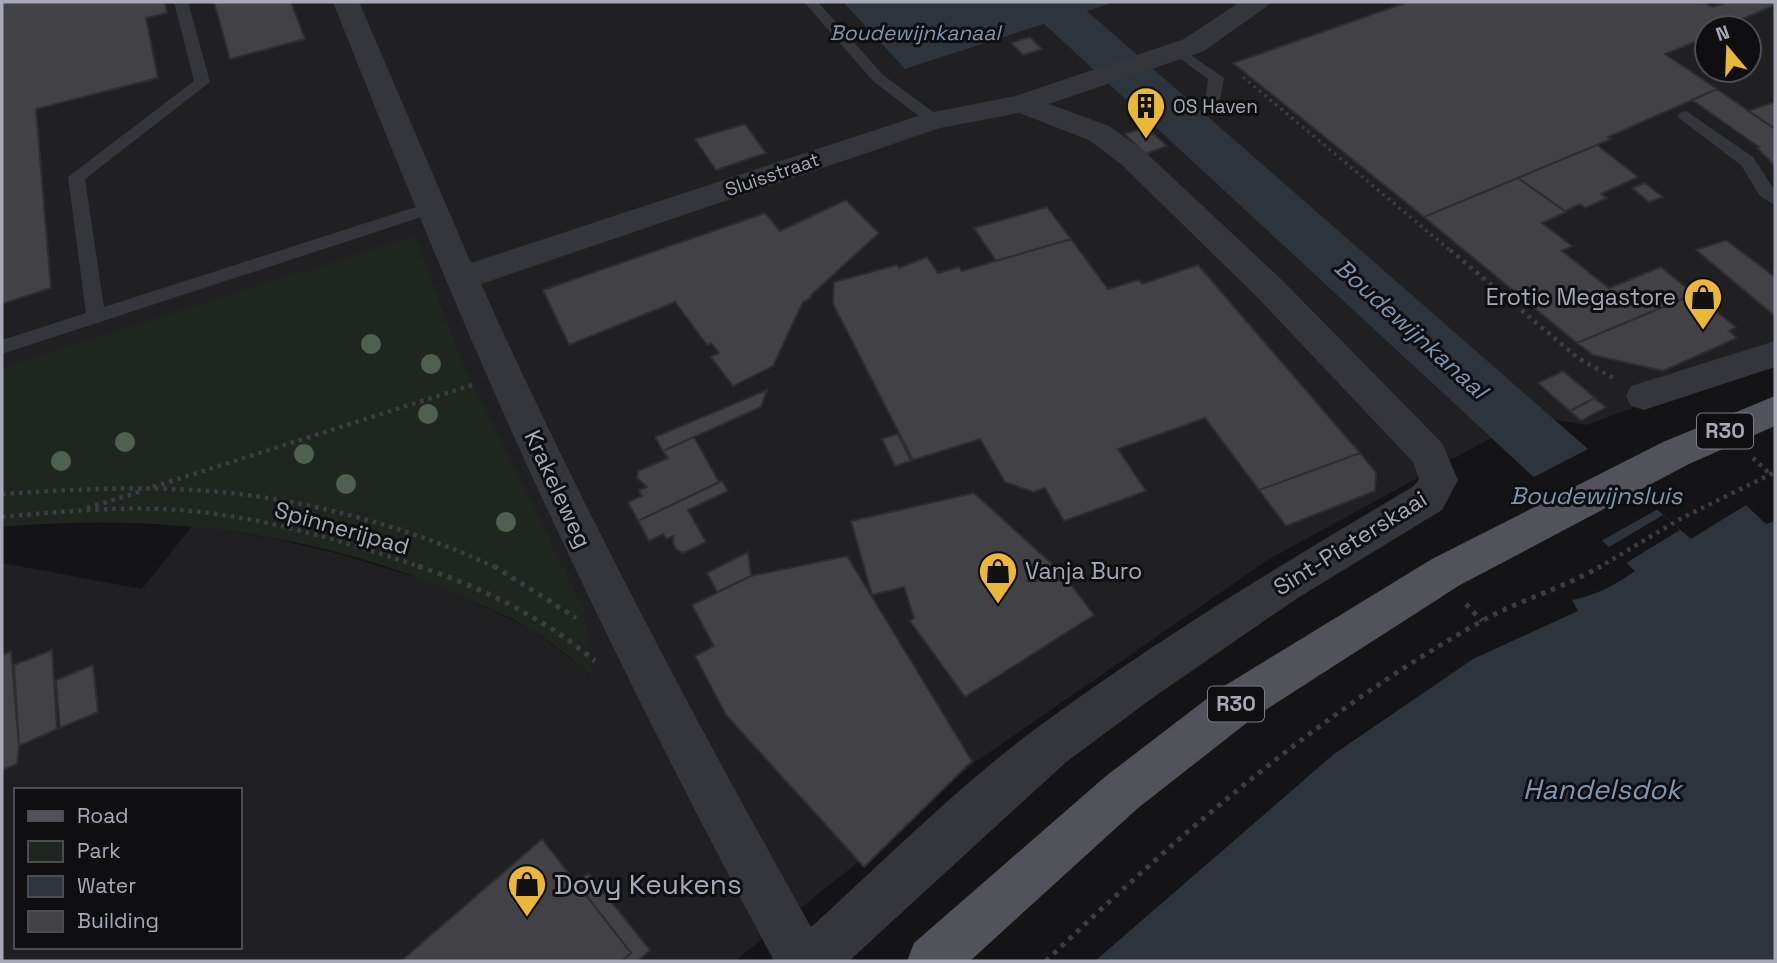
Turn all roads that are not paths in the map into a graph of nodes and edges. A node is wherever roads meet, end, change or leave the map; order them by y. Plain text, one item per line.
1 (181, 2) edge
2 (346, 2) edge
3 (811, 2) edge
4 (1257, 2) edge
5 (1178, 51) junction
6 (1213, 103) dead end
7 (1020, 104) junction
8 (1686, 116) dead end
9 (934, 120) junction
10 (1775, 198) edge
11 (431, 208) junction
12 (462, 278) junction
13 (96, 316) junction
14 (2, 346) edge
15 (1775, 354) edge
16 (1644, 396) road end
17 (1775, 410) edge
18 (802, 961) edge
19 (812, 961) edge
20 (932, 961) edge

1 - 13 lane
2 - 11 street, Krakeleweg
3 - 9 lane
4 - 5 street
5 - 6 lane
5 - 7 street, Sluisstraat
7 - 9 street, Sluisstraat
7 - 19 street, Sint-Pieterskaai
8 - 10 lane
9 - 12 street, Sluisstraat
11 - 12 street, Krakeleweg
11 - 13 lane
12 - 18 street, Krakeleweg
13 - 14 lane
15 - 16 street
17 - 20 main road, R30

